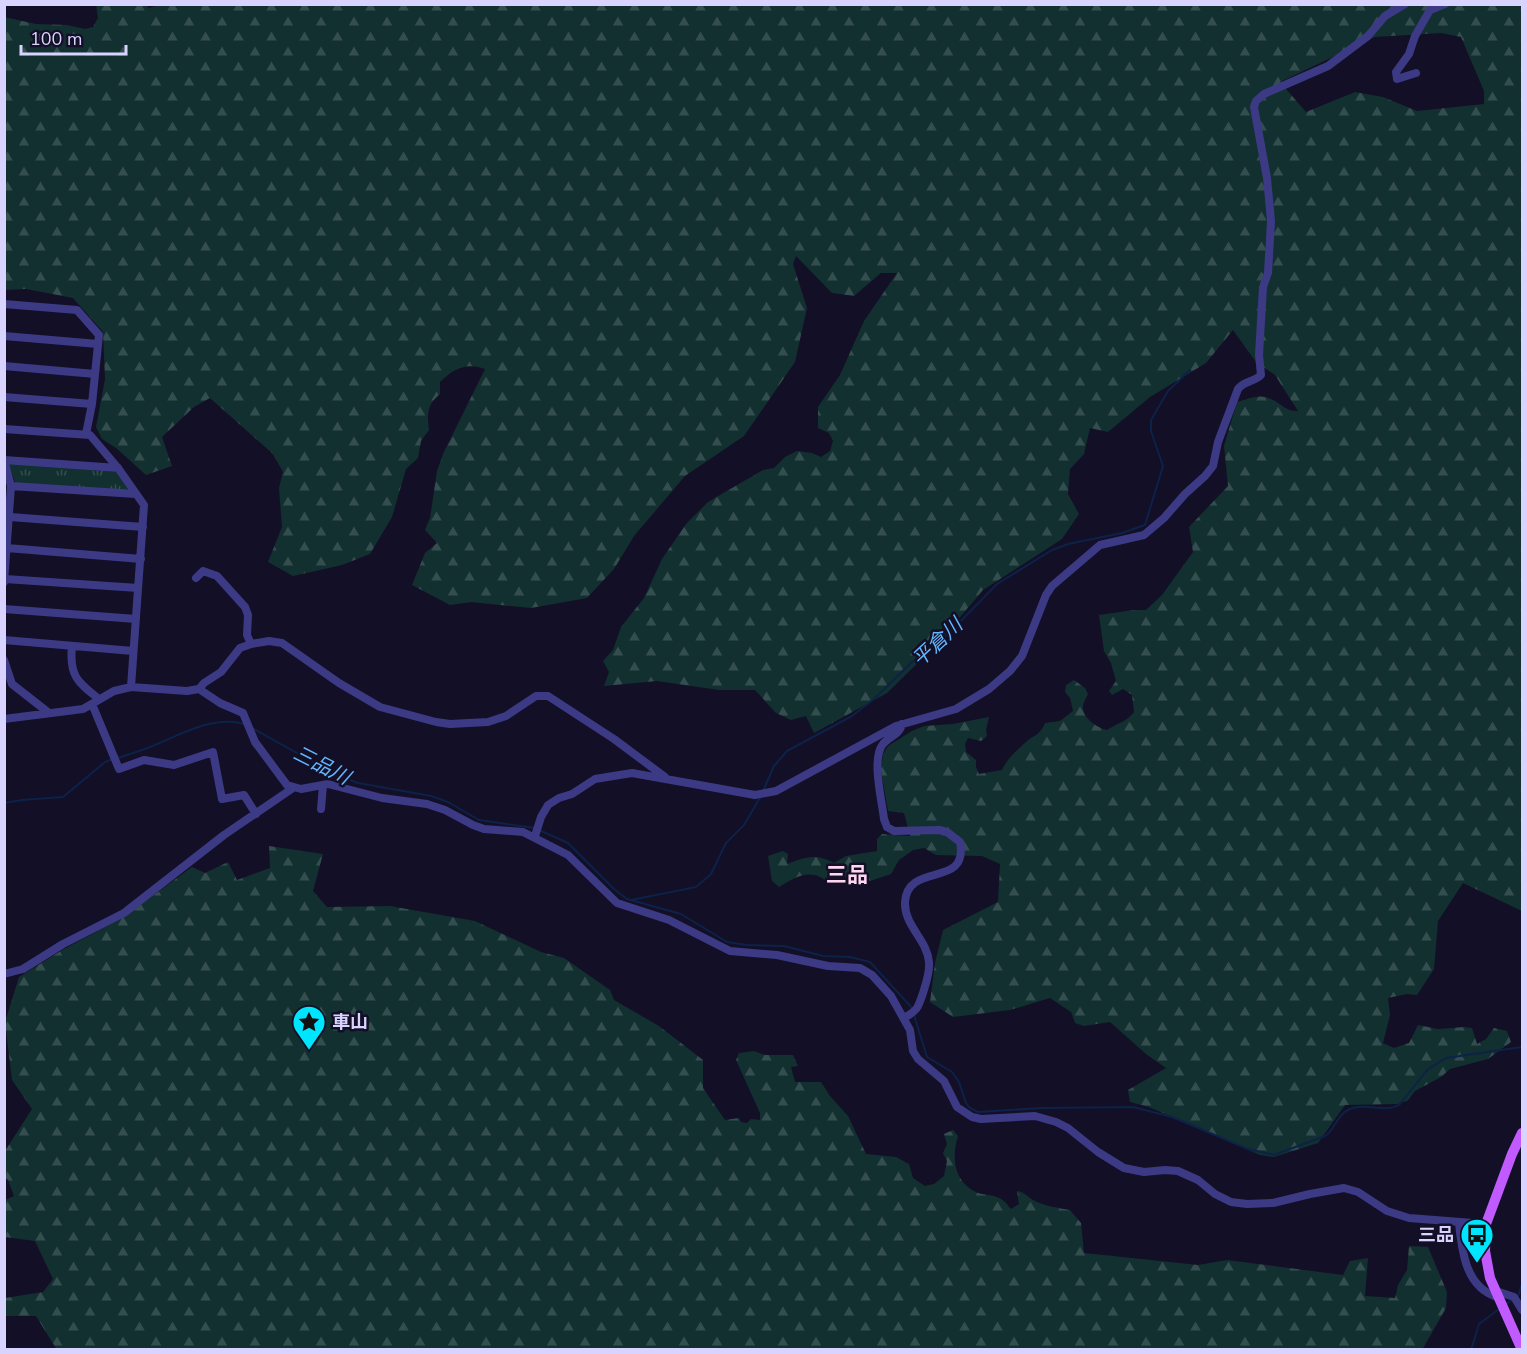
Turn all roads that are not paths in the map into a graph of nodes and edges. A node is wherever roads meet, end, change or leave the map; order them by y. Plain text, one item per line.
1 (1405, 4) edge
2 (1445, 4) edge
3 (1416, 73) dead end
4 (4, 304) edge
5 (4, 336) edge
6 (98, 344) junction
7 (4, 366) edge
8 (95, 374) junction
9 (4, 397) edge
10 (92, 404) junction
11 (4, 429) edge
12 (86, 434) junction
13 (4, 460) edge
14 (118, 468) junction
15 (11, 486) junction
16 (136, 494) junction
17 (10, 517) junction
18 (143, 527) junction
19 (7, 548) junction
20 (141, 559) junction
21 (196, 578) dead end
22 (5, 581) edge
23 (138, 588) junction
24 (4, 609) edge
25 (136, 619) junction
26 (4, 640) edge
27 (250, 644) junction
28 (72, 646) junction
29 (133, 651) junction
30 (4, 660) edge
31 (131, 687) junction
32 (199, 689) junction
33 (96, 701) junction
34 (49, 713) junction
35 (4, 719) edge
36 (902, 724) junction
37 (667, 779) junction
38 (323, 785) junction
39 (293, 788) junction
40 (321, 809) dead end
41 (256, 814) junction
42 (536, 830) junction
43 (4, 974) edge
44 (909, 1015) junction
45 (1522, 1133) edge
46 (1459, 1223) junction
47 (1486, 1224) junction
48 (1498, 1295) junction
49 (1522, 1310) edge
50 (1522, 1350) edge

1 - 36 street
2 - 3 street
4 - 6 street
5 - 6 street
6 - 8 street
7 - 8 street
8 - 10 street
9 - 10 street
10 - 12 street
11 - 12 street
12 - 14 street
13 - 14 street
13 - 15 street
14 - 16 street
15 - 16 street
15 - 17 street
16 - 18 street
17 - 18 street
17 - 19 street
18 - 20 street
19 - 20 street
19 - 22 street
20 - 23 street
21 - 27 street
22 - 23 street
23 - 25 street
24 - 25 street
25 - 29 street
26 - 28 street
27 - 32 street
27 - 37 street
28 - 29 street
28 - 33 street
29 - 31 street
30 - 34 street
31 - 32 street
31 - 33 street
32 - 39 street
33 - 34 street
33 - 41 street
34 - 35 street
36 - 37 street
36 - 44 street
37 - 42 street
38 - 39 street
38 - 40 street
38 - 42 street
39 - 41 street
41 - 43 street
42 - 44 street
44 - 46 street
45 - 47 main road
46 - 47 street
46 - 48 street
47 - 48 main road
48 - 49 street
48 - 50 main road

